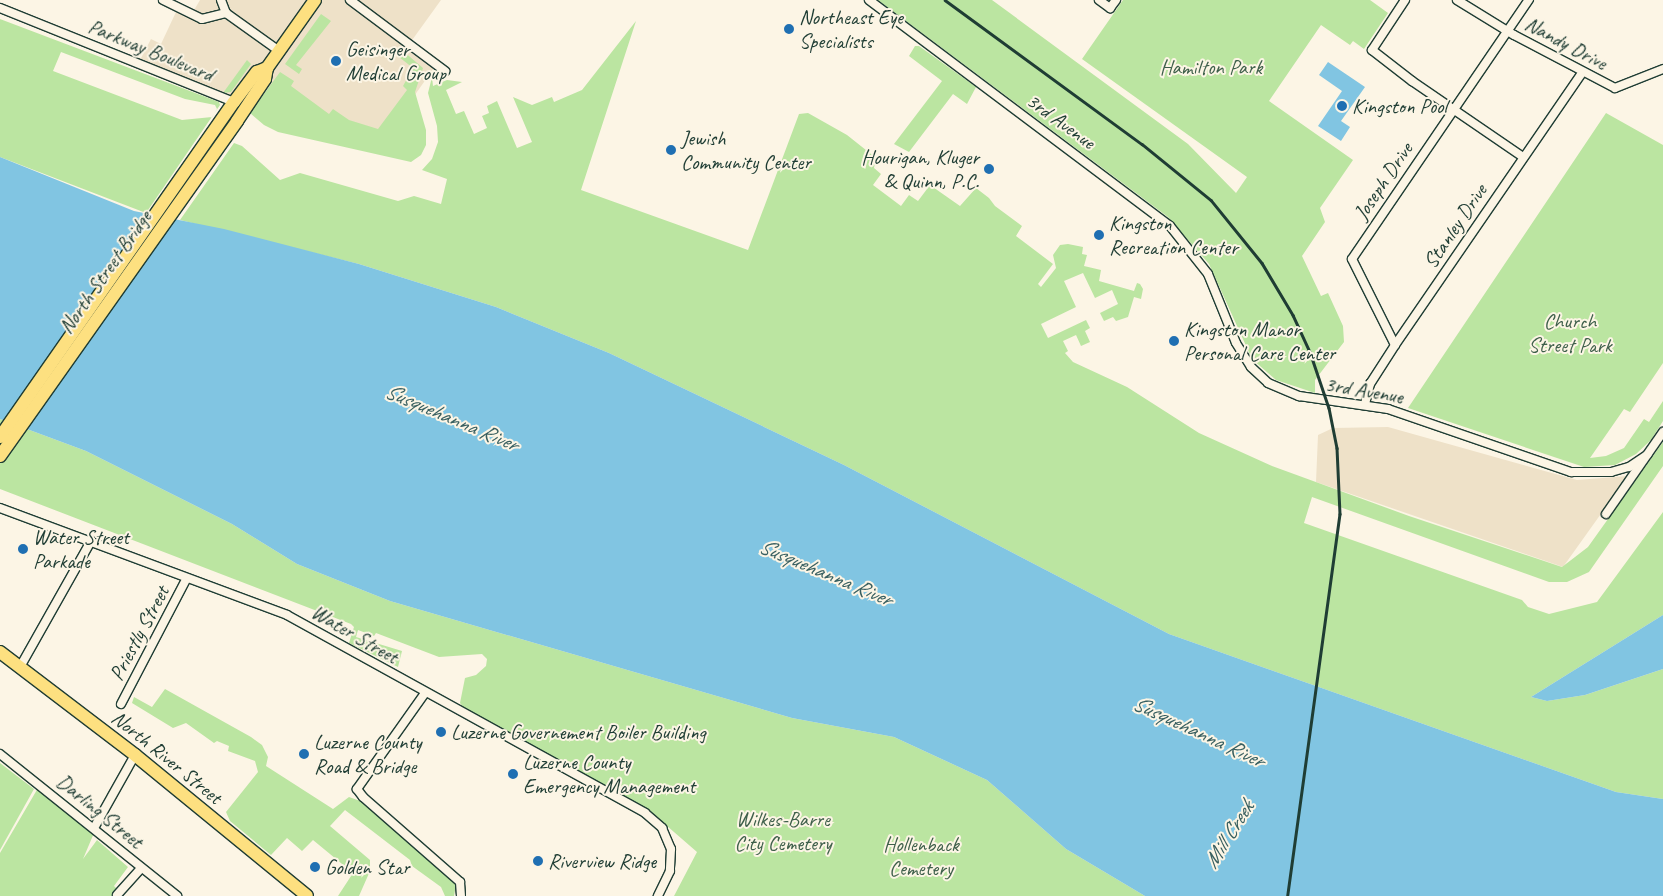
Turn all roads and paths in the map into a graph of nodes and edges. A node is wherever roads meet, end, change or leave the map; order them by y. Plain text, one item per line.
1 (3, 0) edge
2 (163, 0) edge
3 (221, 0) edge
4 (314, 0) edge
5 (350, 0) edge
6 (869, 0) edge
7 (1099, 0) edge
8 (1116, 0) edge
9 (1405, 0) edge
10 (1457, 0) edge
11 (1529, 0) edge
12 (0, 7) edge
13 (226, 13) junction
14 (1507, 32) junction
15 (279, 51) junction
16 (267, 68) junction
17 (1663, 69) edge
18 (444, 71) dead end
19 (1582, 73) junction
20 (234, 102) junction
21 (1453, 109) junction
22 (232, 117) junction
23 (1523, 157) junction
24 (1396, 345) junction
25 (1365, 404) junction
26 (1663, 432) edge
27 (2, 447) edge
28 (1647, 455) junction
29 (0, 508) edge
30 (1606, 514) dead end
31 (90, 541) junction
32 (187, 578) junction
33 (0, 652) edge
34 (20, 667) junction
35 (424, 693) junction
36 (121, 704) dead end
37 (0, 754) edge
38 (135, 755) junction
39 (94, 828) junction
40 (141, 868) junction
41 (117, 895) dead end
42 (177, 896) edge
43 (307, 896) edge
44 (461, 896) edge
45 (658, 896) edge

1 - 12 street
2 - 13 street
3 - 13 street
4 - 15 main road
5 - 18 street
6 - 25 street, 3rd Avenue
7 - 8 street
9 - 21 street
10 - 14 street, Nandy Drive
11 - 14 street, Joseph Drive
12 - 20 street, Parkway Boulevard
13 - 15 street
14 - 19 street, Nandy Drive
14 - 21 street, Joseph Drive
15 - 16 main road
16 - 20 main road
16 - 22 main road
17 - 19 street, Nandy Drive
19 - 23 street, Stanley Drive
20 - 22 main road
21 - 23 street
21 - 24 street, Joseph Drive
22 - 27 main road, North Street Bridge
23 - 24 street, Stanley Drive
24 - 25 street, Stanley Drive
25 - 28 street, 3rd Avenue
26 - 28 street
28 - 30 street
29 - 31 street, Water Street
31 - 32 street, Water Street
31 - 34 street
32 - 35 street, Water Street
32 - 36 street, Priestly Street
33 - 34 main road, North River Street
34 - 38 main road, North River Street
35 - 44 street
35 - 45 street, Water Street
37 - 39 street, Darling Street
38 - 39 street
38 - 43 main road, North River Street
39 - 40 street, Darling Street
40 - 41 street
40 - 42 street, Darling Street

